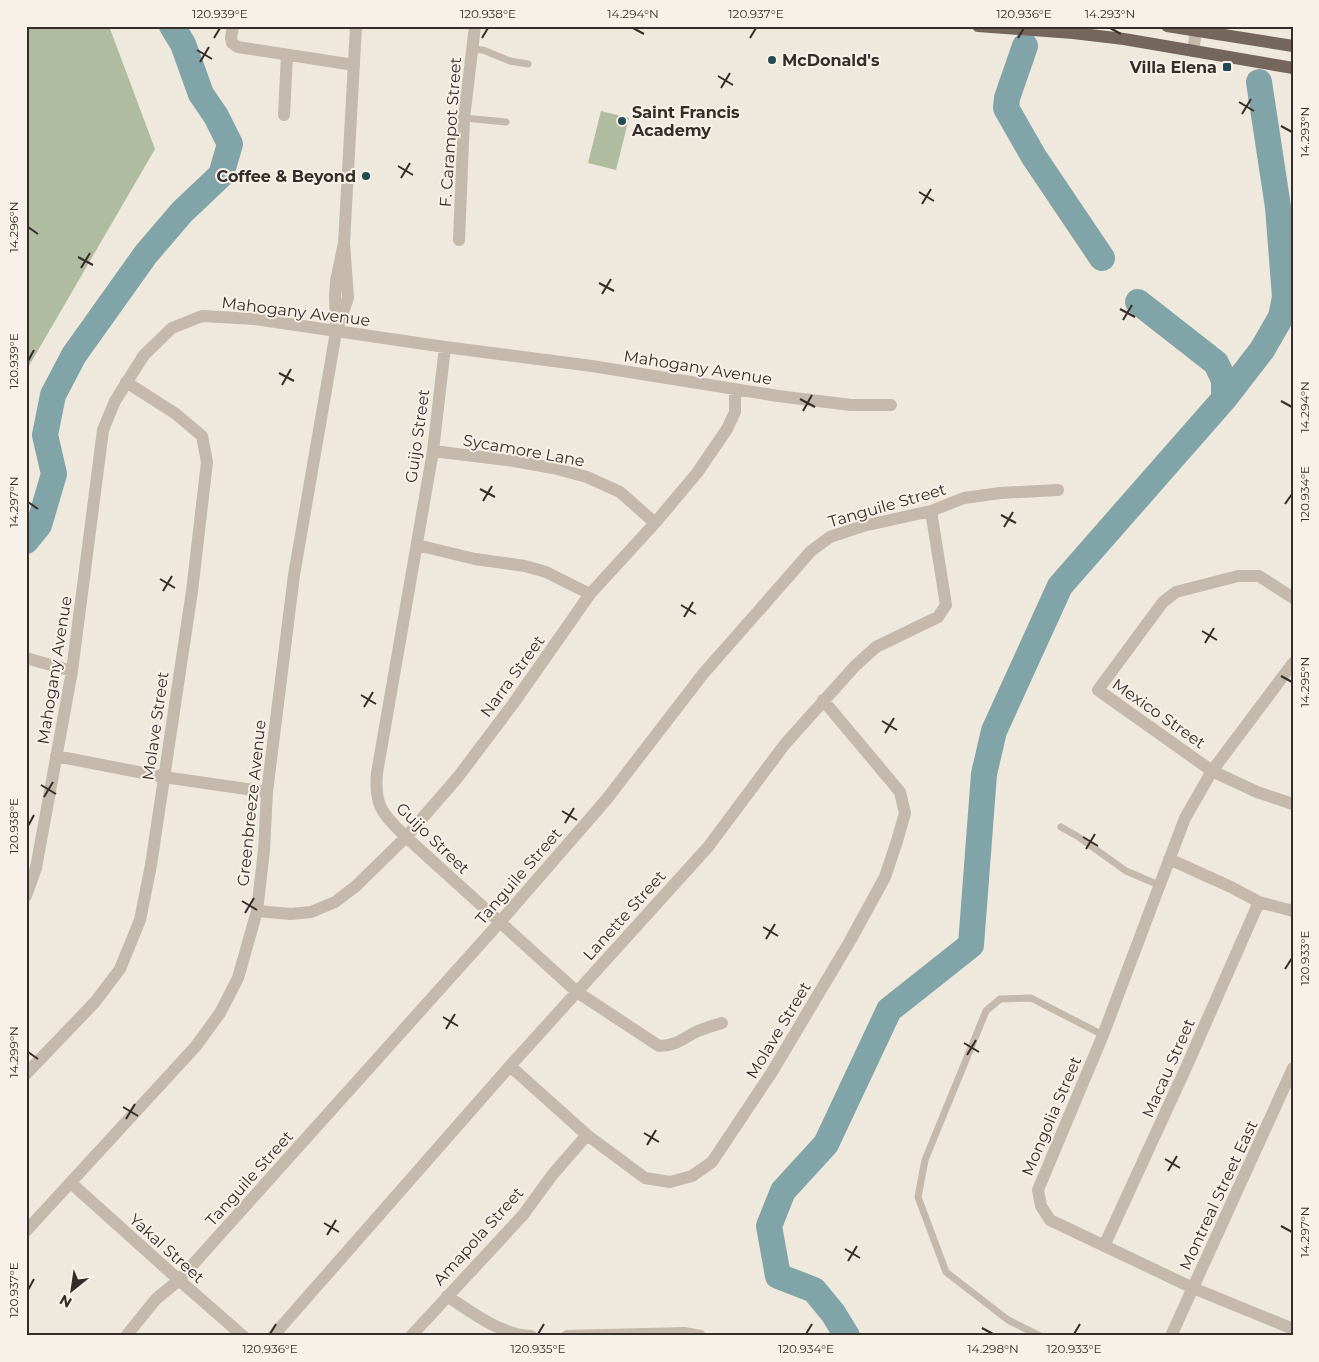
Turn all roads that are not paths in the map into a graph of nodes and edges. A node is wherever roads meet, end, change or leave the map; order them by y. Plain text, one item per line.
1 (233, 26) edge
2 (356, 26) edge
3 (475, 26) edge
4 (978, 26) edge
5 (1167, 26) edge
6 (1197, 28) edge
7 (1073, 29) edge
8 (1289, 45) edge
9 (472, 49) junction
10 (1193, 50) junction
11 (287, 55) junction
12 (528, 64) dead end
13 (354, 65) junction
14 (1287, 67) edge
15 (284, 115) dead end
16 (464, 118) junction
17 (506, 122) dead end
18 (459, 240) dead end
19 (336, 332) junction
20 (445, 347) junction
21 (126, 382) junction
22 (735, 389) junction
23 (891, 405) dead end
24 (433, 451) junction
25 (1058, 490) dead end
26 (931, 511) junction
27 (655, 523) junction
28 (417, 545) junction
29 (590, 594) junction
30 (1293, 598) edge
31 (26, 658) edge
32 (1293, 663) edge
33 (72, 671) junction
34 (823, 700) junction
35 (56, 756) junction
36 (1212, 771) junction
37 (164, 777) junction
38 (267, 792) junction
39 (1293, 804) edge
40 (1061, 827) dead end
41 (406, 837) junction
42 (1169, 859) junction
43 (1159, 886) junction
44 (26, 896) edge
45 (1259, 902) junction
46 (257, 911) junction
47 (1293, 911) edge
48 (500, 922) junction
49 (577, 992) junction
50 (722, 1023) dead end
51 (1103, 1035) junction
52 (510, 1066) junction
53 (1293, 1068) edge
54 (26, 1074) edge
55 (587, 1135) junction
56 (71, 1183) junction
57 (26, 1231) edge
58 (1104, 1246) junction
59 (179, 1280) junction
60 (1193, 1288) junction
61 (447, 1296) junction
62 (1287, 1330) edge
63 (126, 1336) edge
64 (243, 1336) edge
65 (273, 1336) edge
66 (411, 1336) edge
67 (531, 1336) edge
68 (568, 1336) edge
69 (700, 1336) edge
70 (1040, 1336) edge
71 (1170, 1336) edge

1 - 11 street
2 - 13 street, Greenbreeze Avenue
3 - 9 street, F. Carampot Street
4 - 7 main road
5 - 6 main road
6 - 8 main road
6 - 10 street
7 - 10 main road
9 - 12 lane
9 - 16 street, F. Carampot Street
10 - 14 main road
11 - 13 street
11 - 15 street
13 - 19 street, Greenbreeze Avenue
16 - 17 lane
16 - 18 street, F. Carampot Street
19 - 20 street, Mahogany Avenue
19 - 21 street, Mahogany Avenue
19 - 38 street, Greenbreeze Avenue
20 - 22 street, Mahogany Avenue
20 - 24 street, Guijo Street
21 - 33 street, Mahogany Avenue
21 - 37 street, Molave Street
22 - 23 street, Mahogany Avenue
22 - 27 street, Narra Street
24 - 27 street, Sycamore Lane
24 - 28 street, Guijo Street
25 - 26 street, Tanguile Street
26 - 34 street, Lanette Street
26 - 48 street, Tanguile Street
27 - 29 street, Narra Street
28 - 29 street
28 - 41 street, Guijo Street
29 - 41 street, Narra Street
30 - 36 street, Mexico Street
31 - 33 street
32 - 36 street, Mongolia Street
33 - 35 street, Mahogany Avenue
34 - 49 street, Lanette Street
34 - 55 street, Molave Street
35 - 37 street
35 - 44 street, Mahogany Avenue
36 - 39 street, Mexico Street
36 - 42 street, Mongolia Street
37 - 38 street
37 - 54 street, Molave Street
38 - 46 street, Greenbreeze Avenue
40 - 43 lane
41 - 46 street, Narra Street
41 - 48 street, Guijo Street
42 - 43 street, Mongolia Street
42 - 45 street
43 - 51 street, Mongolia Street
45 - 47 street
45 - 58 street, Macau Street
46 - 56 street, Greenbreeze Avenue
48 - 49 street, Guijo Street
48 - 59 street, Tanguile Street
49 - 50 street, Guijo Street
49 - 52 street, Lanette Street
51 - 58 street, Mongolia Street
51 - 70 lane
52 - 55 street, Molave Street
52 - 65 street, Lanette Street
53 - 60 street, Montreal Street East
55 - 61 street, Amapola Street
56 - 57 street, Greenbreeze Avenue
56 - 59 street, Yakal Street
58 - 60 street, Mongolia Street
59 - 63 street, Tanguile Street
59 - 64 street, Yakal Street
60 - 62 street, Mongolia Street
60 - 71 street, Montreal Street East
61 - 66 street, Amapola Street
61 - 67 street
68 - 69 street

